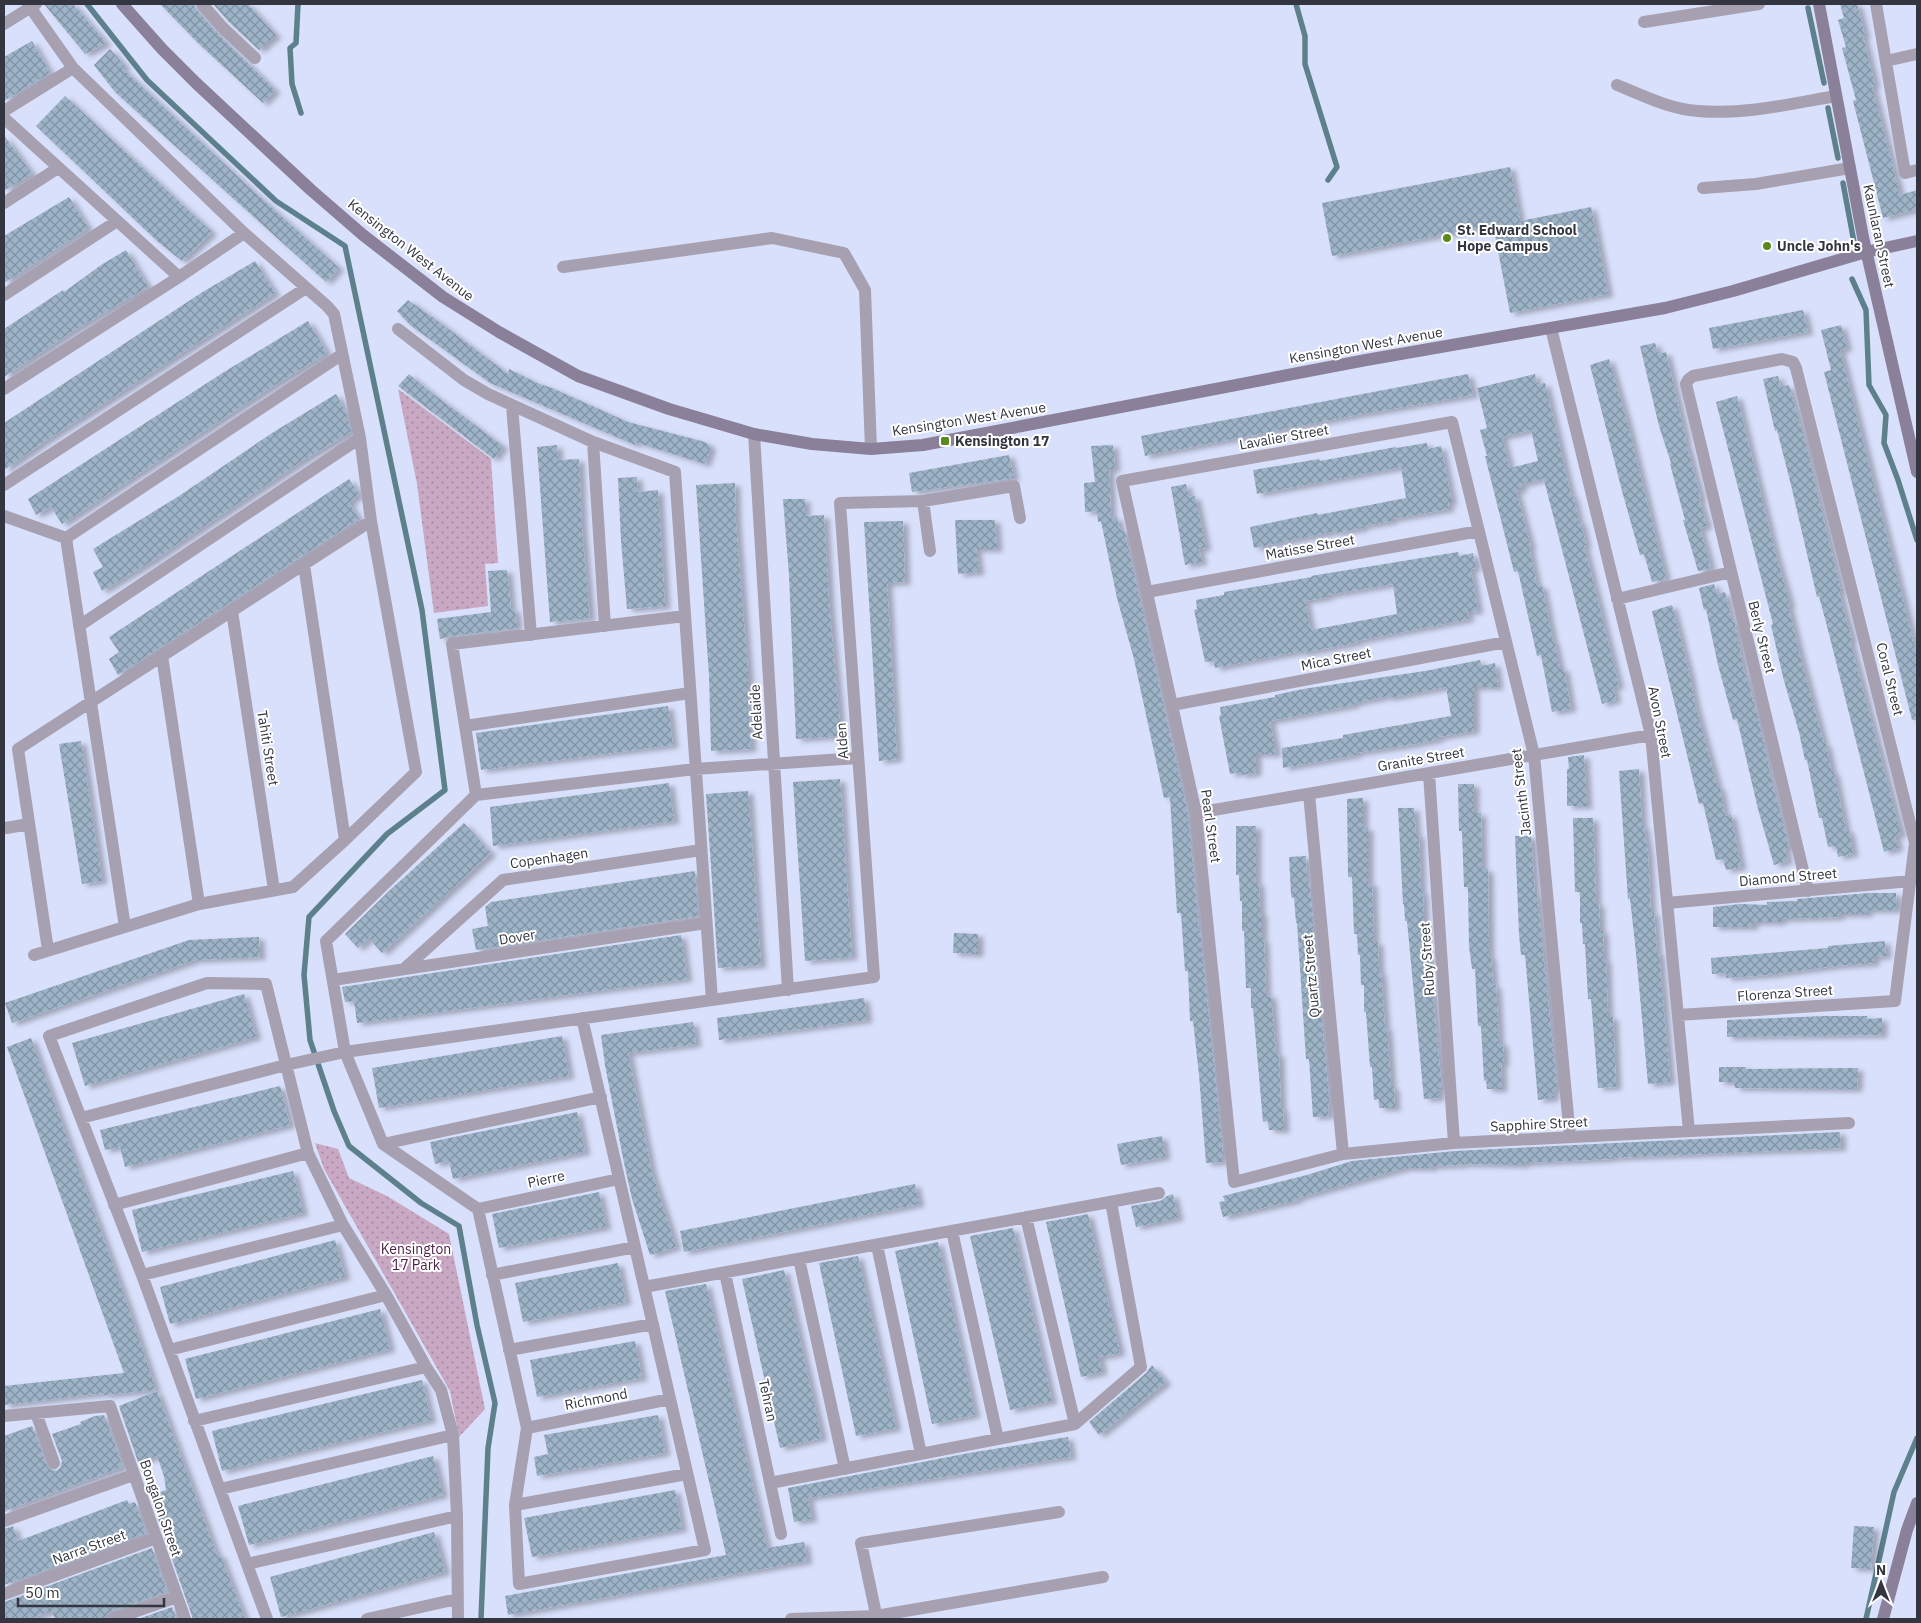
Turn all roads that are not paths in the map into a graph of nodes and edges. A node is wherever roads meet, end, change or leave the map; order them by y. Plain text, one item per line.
1 (122, 4) edge
2 (202, 4) edge
3 (1759, 4) edge
4 (1819, 4) edge
5 (1876, 4) edge
6 (33, 6) edge
7 (1644, 22) dead end
8 (4, 24) edge
9 (1917, 54) edge
10 (255, 58) dead end
11 (1886, 61) junction
12 (73, 68) junction
13 (1617, 85) dead end
14 (1836, 96) junction
15 (4, 111) edge
16 (4, 118) edge
17 (58, 168) junction
18 (1850, 168) junction
19 (1917, 170) edge
20 (1703, 188) dead end
21 (4, 203) edge
22 (117, 221) junction
23 (244, 233) junction
24 (1917, 241) edge
25 (1866, 252) junction
26 (563, 267) dead end
27 (179, 277) junction
28 (306, 288) junction
29 (4, 295) edge
30 (1551, 328) junction
31 (398, 329) dead end
32 (341, 355) junction
33 (4, 389) edge
34 (1687, 391) joint
35 (512, 406) junction
36 (1452, 422) joint
37 (754, 434) junction
38 (360, 438) junction
39 (593, 442) junction
40 (871, 449) junction
41 (1917, 472) edge
42 (1122, 481) joint
43 (4, 486) edge
44 (923, 501) junction
45 (4, 516) edge
46 (1020, 518) dead end
47 (371, 521) junction
48 (1479, 531) junction
49 (66, 538) junction
50 (930, 551) dead end
51 (304, 565) junction
52 (1731, 572) junction
53 (1147, 592) junction
54 (1617, 599) junction
55 (232, 611) junction
56 (685, 616) junction
57 (79, 626) junction
58 (605, 626) junction
59 (531, 635) junction
60 (1506, 642) junction
61 (162, 656) junction
62 (690, 693) junction
63 (91, 702) junction
64 (1172, 705) junction
65 (465, 726) junction
66 (1651, 735) junction
67 (1534, 755) junction
68 (858, 758) junction
69 (774, 764) junction
70 (695, 769) junction
71 (1429, 773) junction
72 (1309, 794) junction
73 (476, 795) junction
74 (1196, 813) junction
75 (29, 824) junction
76 (6, 828) dead end
77 (345, 840) junction
78 (701, 850) junction
79 (1911, 882) junction
80 (274, 890) junction
81 (1808, 891) junction
82 (1667, 903) junction
83 (200, 904) junction
84 (706, 923) junction
85 (125, 927) junction
86 (48, 950) junction
87 (34, 955) dead end
88 (404, 969) junction
89 (333, 980) junction
90 (788, 990) junction
91 (712, 1000) junction
92 (1895, 1001) joint
93 (1678, 1015) junction
94 (582, 1018) junction
95 (345, 1052) junction
96 (292, 1064) junction
97 (600, 1097) junction
98 (81, 1118) junction
99 (1849, 1123) dead end
100 (1689, 1131) junction
101 (1570, 1137) junction
102 (1454, 1143) junction
103 (383, 1144) junction
104 (308, 1153) junction
105 (1342, 1154) junction
106 (619, 1179) junction
107 (1234, 1182) joint
108 (1159, 1193) dead end
109 (1112, 1202) junction
110 (114, 1205) junction
111 (478, 1209) junction
112 (1026, 1217) junction
113 (343, 1225) junction
114 (952, 1231) junction
115 (877, 1245) junction
116 (635, 1247) junction
117 (799, 1259) junction
118 (725, 1273) junction
119 (492, 1275) junction
120 (142, 1276) junction
121 (644, 1287) junction
122 (386, 1295) junction
123 (653, 1324) junction
124 (169, 1350) junction
125 (509, 1350) junction
126 (426, 1367) junction
127 (670, 1400) junction
128 (36, 1413) junction
129 (4, 1416) edge
130 (194, 1421) junction
131 (1075, 1424) junction
132 (526, 1428) junction
133 (453, 1435) junction
134 (998, 1439) junction
135 (921, 1454) junction
136 (54, 1463) dead end
137 (845, 1469) junction
138 (687, 1474) junction
139 (133, 1475) junction
140 (770, 1484) junction
141 (220, 1489) junction
142 (1917, 1502) edge
143 (515, 1505) junction
144 (1059, 1512) dead end
145 (457, 1516) junction
146 (4, 1521) edge
147 (781, 1534) dead end
148 (156, 1538) junction
149 (247, 1564) junction
150 (1103, 1577) dead end
151 (4, 1594) edge
152 (177, 1598) junction
153 (457, 1599) junction
154 (877, 1618) edge
155 (114, 1619) edge
156 (185, 1619) edge
157 (267, 1619) edge
158 (367, 1619) edge
159 (458, 1619) edge
160 (791, 1619) edge
161 (1883, 1619) edge

1 - 37 street, Kensington West Avenue
2 - 10 street
3 - 7 street
4 - 14 street, Kaunlaran Street
5 - 11 street
6 - 8 street
6 - 12 street
9 - 11 street
11 - 19 street
12 - 15 street
12 - 23 street
13 - 14 street
14 - 18 street, Kaunlaran Street
16 - 17 street
17 - 21 street
17 - 22 street
18 - 20 street
18 - 25 street, Kaunlaran Street
22 - 27 street
22 - 29 street
23 - 27 street
23 - 28 street
24 - 25 street, Kensington West Avenue
25 - 30 street, Kensington West Avenue
25 - 41 street, Kaunlaran Street
26 - 40 street
27 - 33 street
28 - 32 street
28 - 43 street
30 - 40 street, Kensington West Avenue
30 - 54 street, Avon Street
31 - 35 street
32 - 38 street
32 - 49 street
34 - 52 street, Berly Street
34 - 79 street, Coral Street
35 - 39 street
35 - 59 street
36 - 42 street, Lavalier Street
36 - 48 street, Jacinth Street
37 - 40 street, Kensington West Avenue
37 - 69 street, Adelaide
38 - 47 street
38 - 57 street
39 - 56 street
39 - 58 street
42 - 53 street, Pearl Street
44 - 46 street
44 - 50 street
44 - 68 street, Alden
45 - 49 street
47 - 51 street
47 - 77 street
48 - 53 street, Matisse Street
48 - 60 street, Jacinth Street
49 - 57 street
51 - 55 street
51 - 77 street
52 - 54 street
52 - 81 street, Berly Street
53 - 64 street, Pearl Street
54 - 66 street, Avon Street
55 - 61 street
55 - 80 street, Tahiti Street
56 - 58 street
56 - 62 street
57 - 63 street
58 - 59 street
59 - 65 street
60 - 64 street, Mica Street
60 - 67 street, Jacinth Street
61 - 63 street
61 - 83 street
62 - 65 street
62 - 70 street
63 - 75 street
63 - 85 street
64 - 74 street, Pearl Street
65 - 73 street
66 - 67 street, Granite Street
66 - 82 street, Avon Street
67 - 71 street, Granite Street
67 - 101 street, Jacinth Street
68 - 69 street
68 - 90 street, Alden
69 - 70 street
69 - 90 street, Adelaide
70 - 73 street
70 - 78 street
71 - 72 street, Granite Street
71 - 102 street, Ruby Street
72 - 74 street, Granite Street
72 - 105 street, Quartz Street
73 - 89 street
74 - 107 street, Pearl Street
75 - 76 street
75 - 86 street
77 - 80 street
78 - 84 street
78 - 88 street, Copenhagen
79 - 81 street, Diamond Street
79 - 92 street, Coral Street
80 - 83 street
81 - 82 street, Diamond Street
82 - 93 street, Avon Street
83 - 85 street
84 - 88 street, Dover
84 - 91 street
85 - 86 street
86 - 87 street
88 - 89 street, Dover
89 - 95 street
90 - 91 street
91 - 94 street
92 - 93 street, Florenza Street
93 - 100 street, Avon Street
94 - 95 street
94 - 97 street
95 - 96 street
95 - 103 street
96 - 98 street
96 - 98 street
96 - 104 street
97 - 103 street
97 - 106 street
98 - 110 street
99 - 100 street, Sapphire Street
100 - 101 street, Sapphire Street
101 - 102 street, Sapphire Street
102 - 105 street, Sapphire Street
103 - 111 street
104 - 110 street
104 - 113 street
105 - 107 street, Sapphire Street
106 - 111 street, Pierre
106 - 116 street
108 - 109 street
109 - 112 street
109 - 131 street
110 - 120 street
111 - 119 street
112 - 114 street
112 - 131 street
113 - 120 street
113 - 122 street
114 - 115 street
114 - 134 street
115 - 117 street
115 - 135 street
116 - 119 street
116 - 121 street
117 - 118 street
117 - 137 street
118 - 121 street
118 - 140 street, Tehran
119 - 125 street
120 - 124 street
121 - 123 street
122 - 124 street
122 - 126 street
123 - 125 street
123 - 127 street
124 - 130 street
125 - 132 street
126 - 130 street
126 - 133 street
127 - 132 street, Richmond
127 - 138 street
128 - 129 street
128 - 136 street
128 - 139 street, Bongalon Street
130 - 141 street
131 - 134 street
132 - 143 street
133 - 141 street
133 - 145 street
134 - 135 street
135 - 137 street
137 - 140 street
138 - 143 street
138 - 143 street
139 - 146 street
139 - 148 street, Bongalon Street
140 - 147 street, Tehran
141 - 149 street
142 - 161 street
144 - 154 street
145 - 149 street
145 - 153 street
148 - 151 street, Narra Street
148 - 152 street, Bongalon Street
149 - 157 street
150 - 154 street
152 - 155 street
152 - 156 street, Bongalon Street
153 - 158 street
153 - 159 street
154 - 160 street

